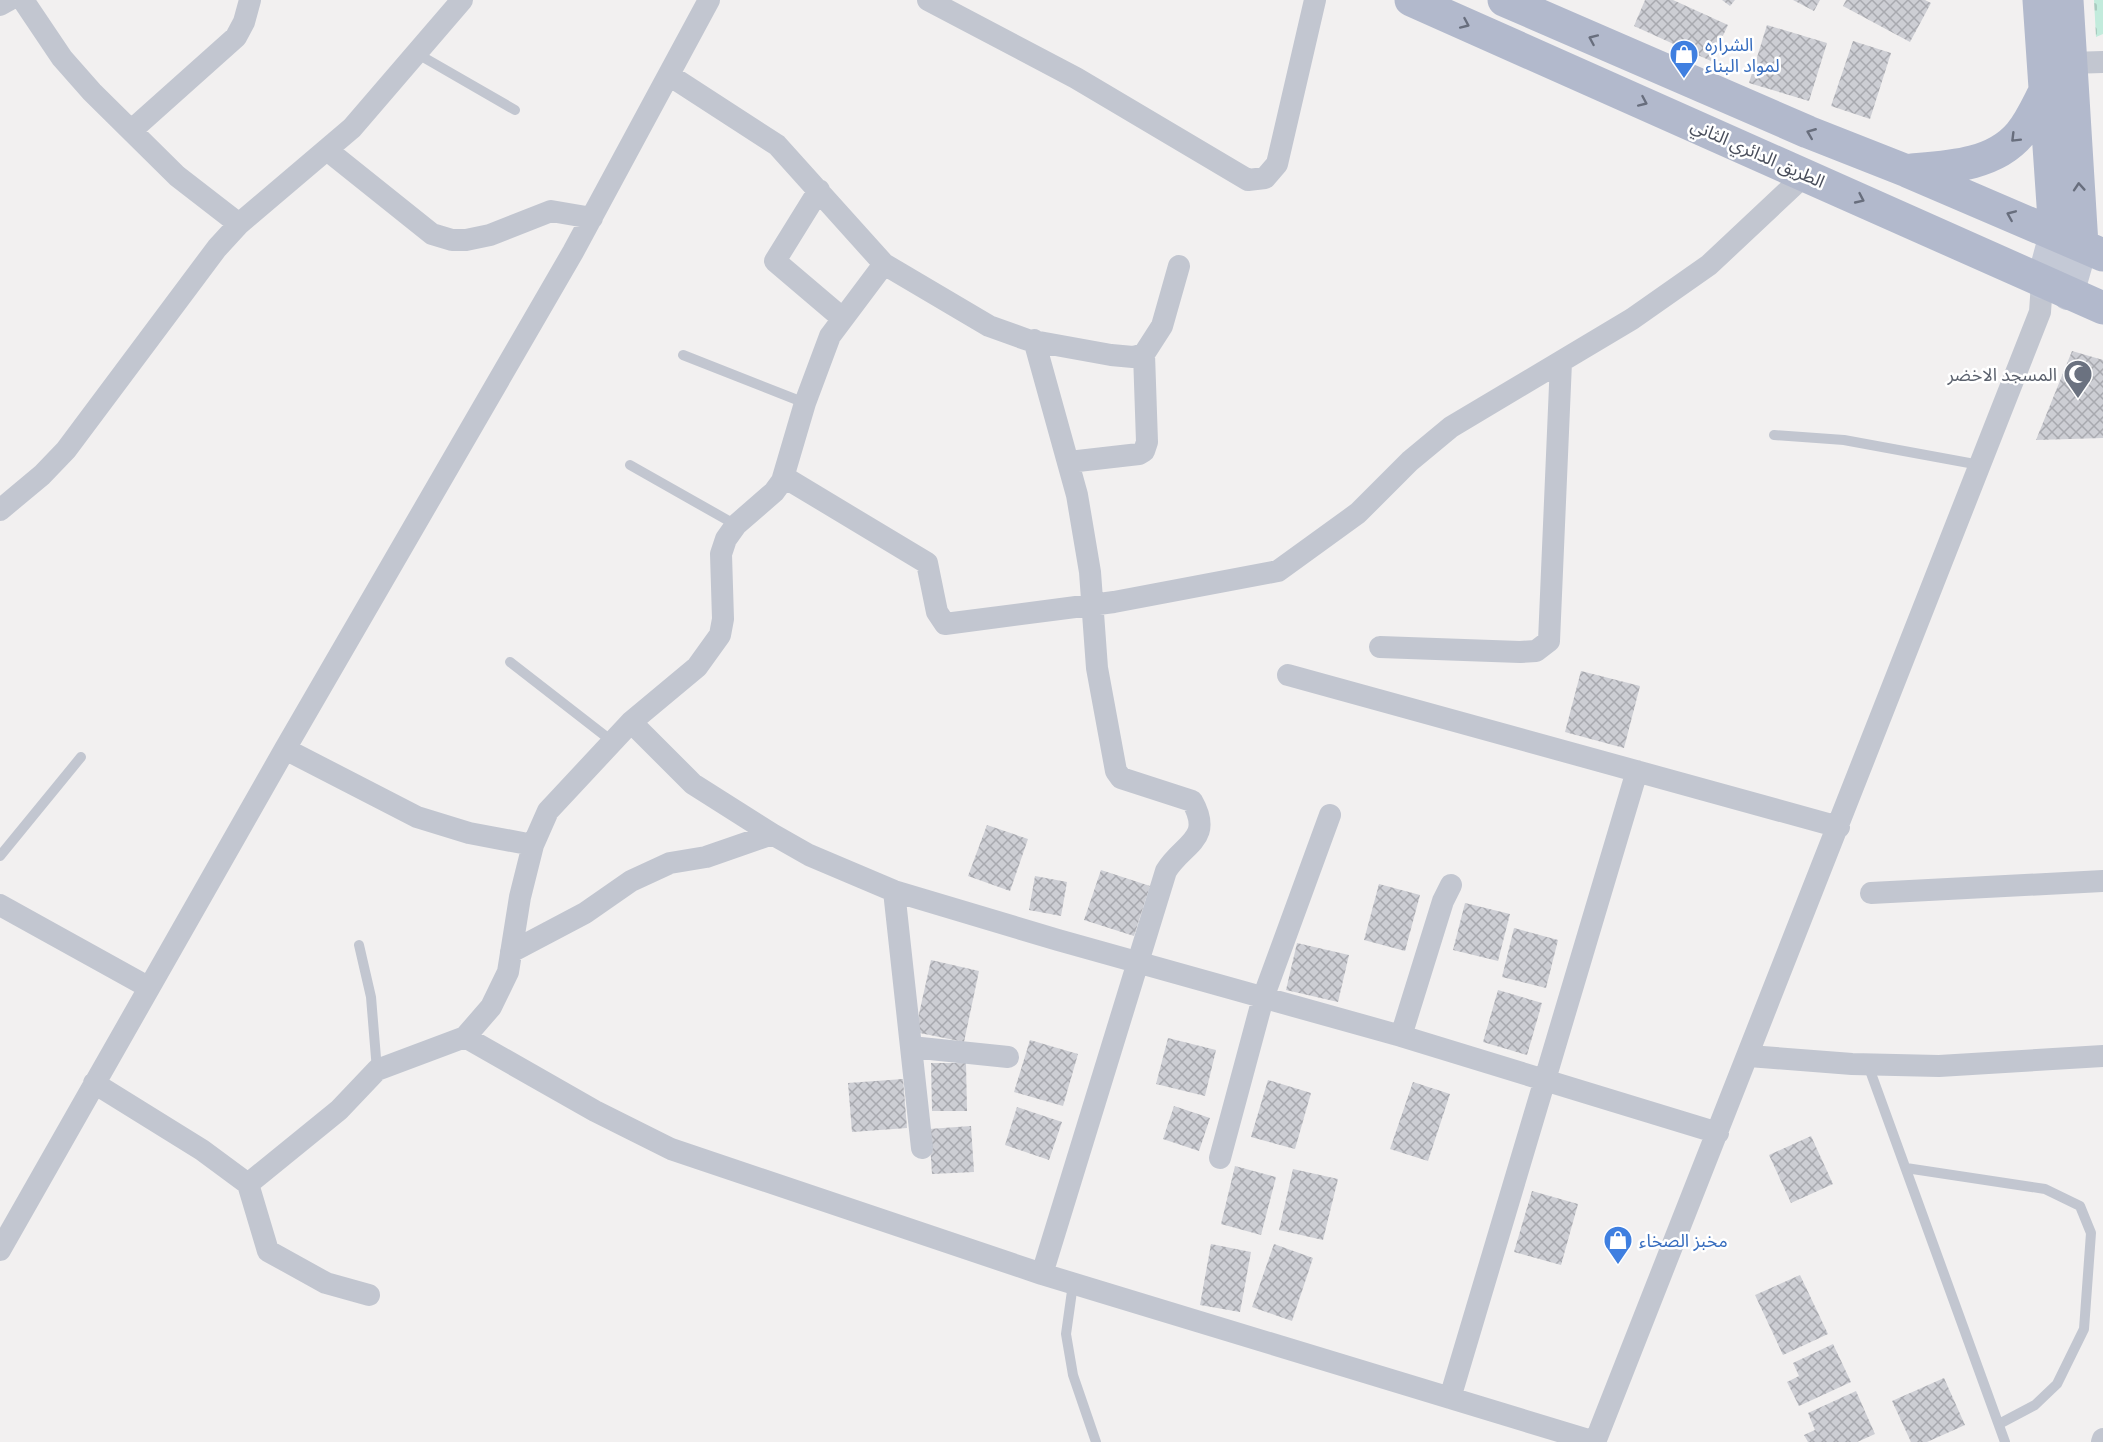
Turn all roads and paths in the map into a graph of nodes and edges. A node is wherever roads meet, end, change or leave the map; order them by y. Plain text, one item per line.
1 (9, 0) edge
2 (23, 0) edge
3 (250, 0) edge
4 (462, 0) edge
5 (710, 0) edge
6 (928, 0) edge
7 (1315, 0) edge
8 (1411, 0) edge
9 (1504, 0) edge
10 (2054, 3) edge
11 (0, 5) edge
12 (416, 53) junction
13 (2103, 62) edge
14 (2070, 63) junction
15 (669, 75) junction
16 (2046, 89) junction
17 (515, 110) dead end
18 (133, 129) junction
19 (327, 150) junction
20 (1907, 171) junction
21 (1806, 174) junction
22 (819, 190) junction
23 (592, 218) junction
24 (239, 224) junction
25 (2080, 245) edge
26 (884, 264) junction
27 (1179, 266) dead end
28 (2050, 296) junction
29 (2103, 308) edge
30 (842, 318) junction
31 (1034, 340) junction
32 (1144, 354) junction
33 (683, 355) dead end
34 (1561, 362) junction
35 (805, 403) junction
36 (1774, 435) dead end
37 (1069, 462) junction
38 (630, 465) dead end
39 (1980, 465) junction
40 (784, 477) junction
41 (0, 510) edge
42 (736, 525) junction
43 (1092, 605) junction
44 (1380, 647) dead end
45 (510, 662) dead end
46 (1288, 675) dead end
47 (631, 722) junction
48 (613, 742) junction
49 (285, 749) junction
50 (81, 757) dead end
51 (1637, 771) junction
52 (1330, 815) dead end
53 (1839, 827) junction
54 (772, 834) junction
55 (533, 845) junction
56 (0, 856) edge
57 (2103, 881) edge
58 (1451, 885) dead end
59 (894, 891) junction
60 (1872, 893) dead end
61 (0, 905) edge
62 (359, 945) dead end
63 (511, 952) junction
64 (1136, 962) junction
65 (148, 987) junction
66 (1263, 998) junction
67 (1401, 1036) junction
68 (465, 1037) junction
69 (911, 1047) junction
70 (1749, 1056) junction
71 (2103, 1056) edge
72 (1008, 1057) dead end
73 (1868, 1064) junction
74 (376, 1070) junction
75 (1543, 1079) junction
76 (94, 1083) junction
77 (1718, 1133) junction
78 (922, 1148) dead end
79 (1220, 1158) dead end
80 (1906, 1168) junction
81 (248, 1184) junction
82 (0, 1250) edge
83 (1042, 1274) junction
84 (1073, 1284) junction
85 (369, 1295) dead end
86 (1450, 1398) junction
87 (1999, 1425) junction
88 (1095, 1442) edge
89 (1595, 1442) edge
90 (2005, 1442) edge

1 - 11 street
2 - 18 street
3 - 18 street
4 - 12 street
5 - 15 street
6 - 7 street
8 -> 21 main road, الطريق الدائري الثاني
20 -> 9 main road
10 - 14 main road
10 - 16 main road
12 - 17 lane
12 - 19 street
13 - 14 street
25 -> 14 main road
15 - 22 street
15 - 23 street
16 -> 20 main road
16 - 25 main road
18 - 24 street
19 - 23 street
19 - 24 street
25 -> 20 main road
21 -> 28 main road, الطريق الدائري الثاني
21 - 34 street
22 - 26 street
22 - 30 street
23 - 49 street
24 - 41 street
25 - 28 main road
26 - 30 street
26 - 31 street
27 - 32 street
28 - 29 main road, الطريق الدائري الثاني
28 - 39 street
30 - 35 street
31 - 32 street
31 - 37 street
32 - 37 street
33 - 35 lane
34 - 43 street
34 - 44 street
35 - 40 street
36 - 39 lane
37 - 43 street
38 - 42 lane
39 - 53 street
40 - 42 street
40 - 43 street
42 - 47 street
43 - 64 street
45 - 48 lane
46 - 51 street
47 - 48 street
47 - 54 street
48 - 55 street
49 - 55 street
49 - 65 street
50 - 56 lane
51 - 53 street
51 - 75 street
52 - 66 street
53 - 70 street
54 - 59 street
54 - 63 street
55 - 63 street
57 - 60 street
58 - 67 street
59 - 64 street
59 - 69 street
61 - 65 street
62 - 74 lane
63 - 68 street
64 - 66 street
64 - 83 street
65 - 76 street
66 - 67 street
66 - 79 street
67 - 75 street
68 - 74 street
68 - 83 street
69 - 72 street
69 - 78 street
70 - 73 street
70 - 77 street
71 - 73 street
73 - 80 lane
74 - 81 street
75 - 77 street
75 - 86 street
76 - 81 street
76 - 82 street
77 - 89 street
80 - 87 lane
80 - 87 lane
81 - 85 street
83 - 84 street
84 - 86 street
84 - 88 lane
86 - 89 street
87 - 90 lane

